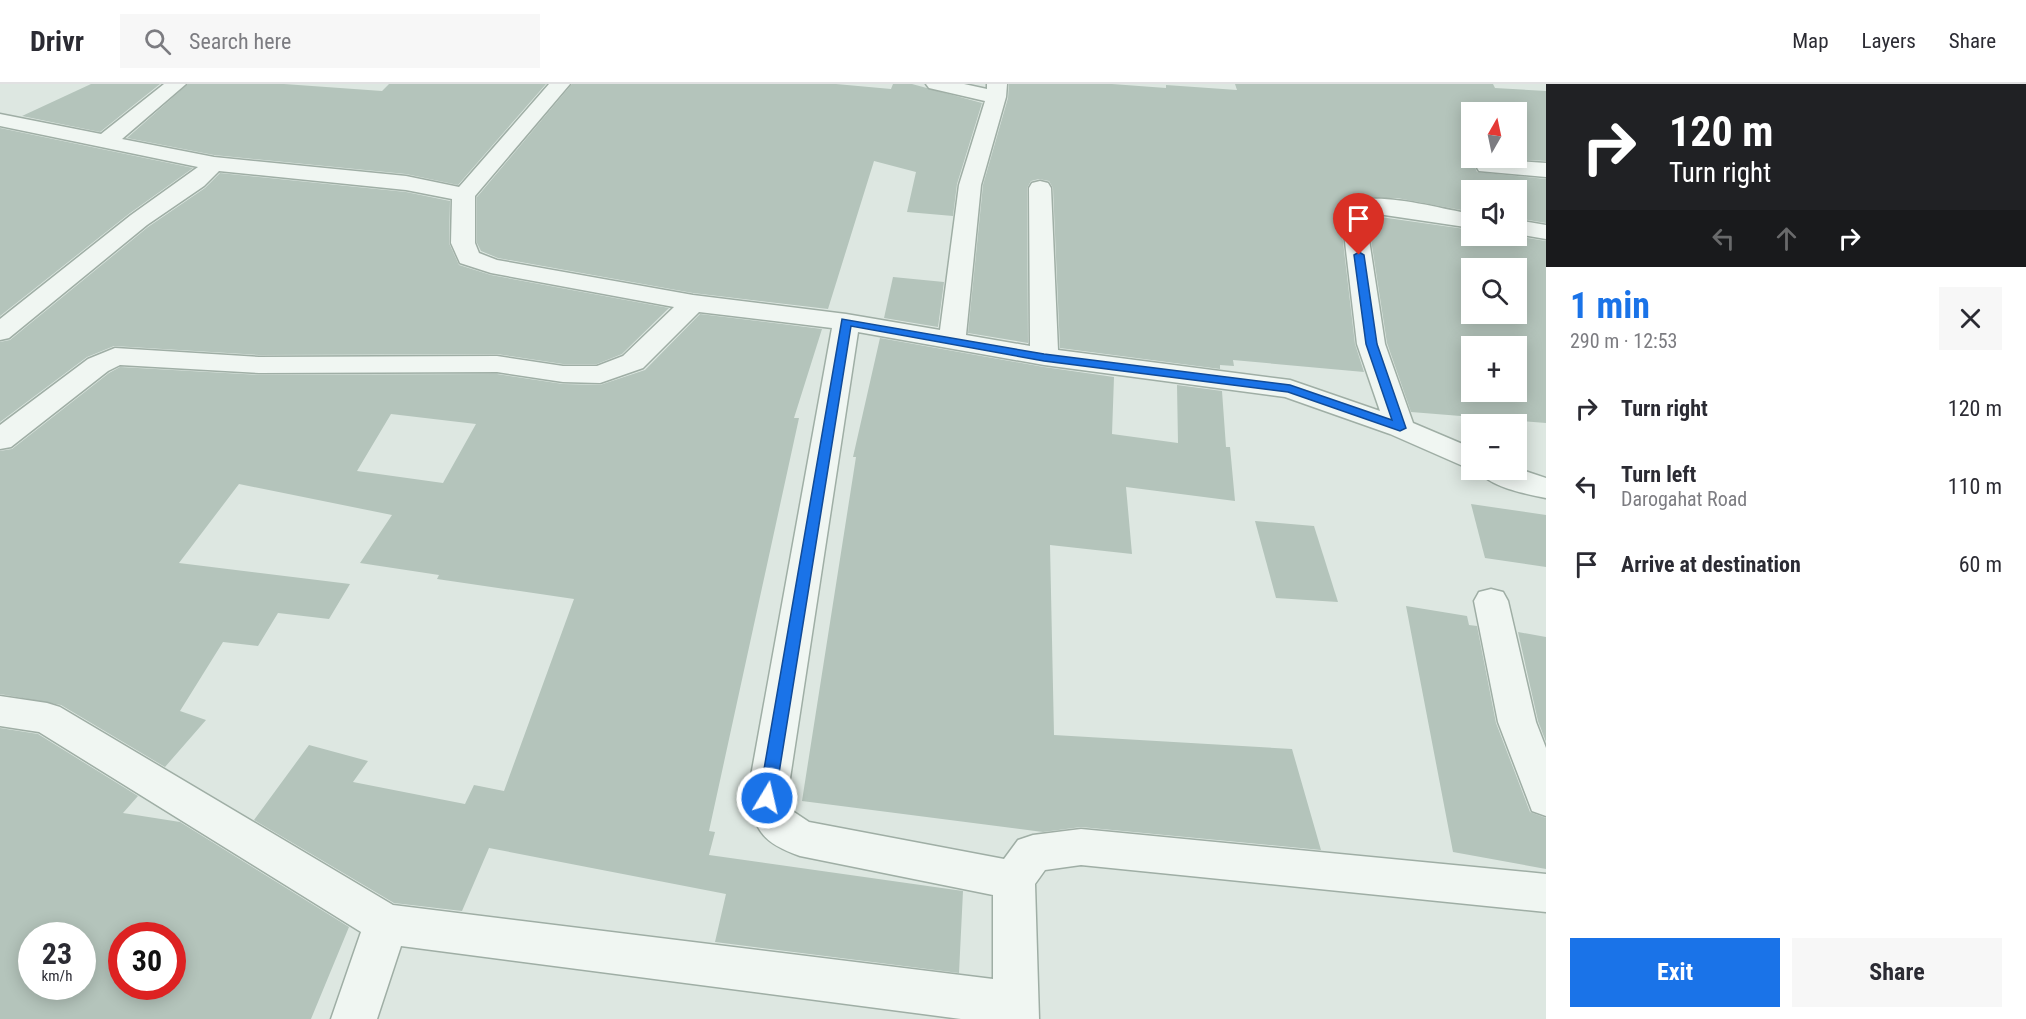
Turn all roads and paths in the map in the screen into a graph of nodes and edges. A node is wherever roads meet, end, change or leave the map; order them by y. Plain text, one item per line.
1 (176, 84) edge
2 (560, 84) edge
3 (936, 84) edge
4 (997, 91) edge
5 (0, 120) edge
6 (105, 142) junction
7 (214, 164) junction
8 (1516, 168) edge
9 (1546, 170) edge
10 (1040, 188) dead end
11 (464, 195) junction
12 (1461, 219) edge
13 (1527, 229) edge
14 (1546, 232) edge
15 (693, 303) junction
16 (846, 322) junction
17 (0, 332) edge
18 (952, 340) junction
19 (1044, 357) junction
20 (1400, 428) junction
21 (0, 440) edge
22 (1461, 455) edge
23 (1517, 480) edge
24 (1546, 488) edge
25 (1491, 601) dead end
26 (0, 711) edge
27 (1546, 799) edge
28 (1014, 880) junction
29 (1546, 893) edge
30 (386, 924) junction
31 (1016, 1011) edge
32 (354, 1019) edge

1 - 6 street
2 - 11 street
3 - 4 street
4 - 18 street
5 - 6 street
6 - 7 street
7 - 11 street
7 - 17 street
8 - 9 street
10 - 19 street
11 - 15 street
12 - 20 street
13 - 14 street
15 - 16 street
15 - 21 street
16 - 18 street
16 - 28 street
18 - 19 street
19 - 20 street
20 - 22 street
23 - 24 street
25 - 27 street
26 - 30 street
28 - 29 street
28 - 31 street
30 - 31 street
30 - 32 street

